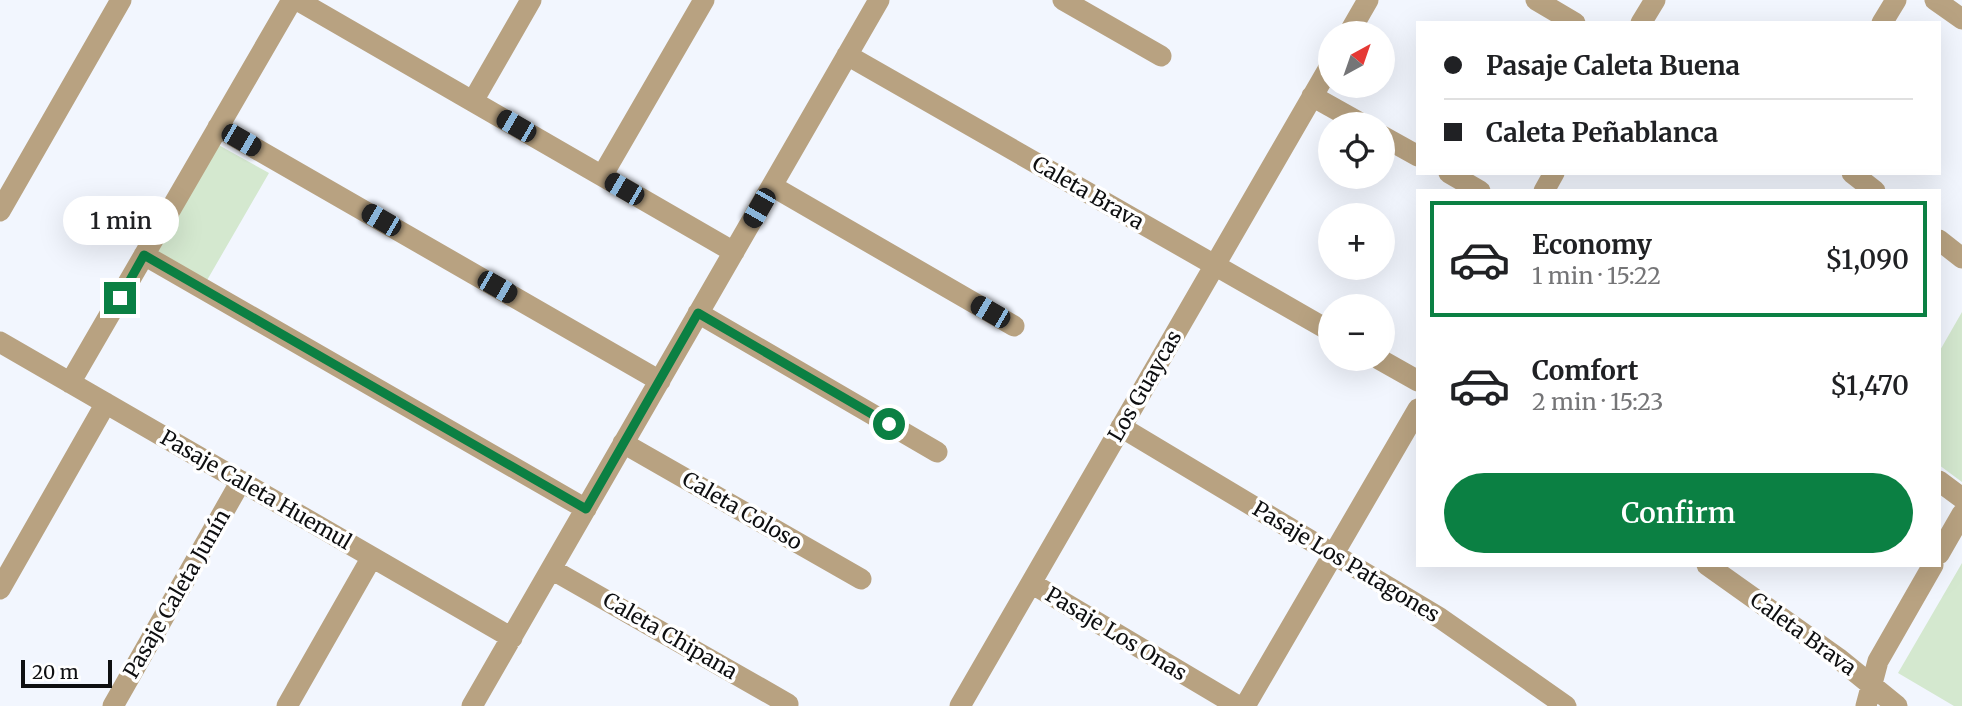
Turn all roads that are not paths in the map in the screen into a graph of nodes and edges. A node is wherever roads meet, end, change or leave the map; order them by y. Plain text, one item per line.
1 (121, 0) edge
2 (292, 0) edge
3 (297, 0) edge
4 (531, 0) edge
5 (704, 0) edge
6 (879, 0) edge
7 (1063, 0) edge
8 (1368, 0) edge
9 (1536, 0) edge
10 (1655, 0) edge
11 (1896, 0) edge
12 (1935, 0) edge
13 (1962, 19) edge
14 (1356, 21) edge
15 (1572, 21) edge
16 (1642, 21) edge
17 (1883, 21) edge
18 (847, 55) junction
19 (1161, 56) dead end
20 (1318, 86) edge
21 (1312, 96) junction
22 (473, 102) junction
23 (1341, 112) edge
24 (218, 127) junction
25 (1395, 143) edge
26 (1416, 155) edge
27 (1451, 175) edge
28 (1855, 175) edge
29 (603, 176) junction
30 (772, 186) junction
31 (1476, 189) edge
32 (1872, 189) edge
33 (0, 211) edge
34 (1941, 242) edge
35 (734, 252) junction
36 (144, 255) junction
37 (1962, 258) edge
38 (1215, 265) junction
39 (698, 313) junction
40 (1318, 324) edge
41 (1014, 326) dead end
42 (0, 342) edge
43 (1395, 368) edge
44 (1416, 380) edge
45 (660, 381) junction
46 (70, 383) junction
47 (106, 403) junction
48 (1416, 412) edge
49 (1121, 427) junction
50 (624, 443) junction
51 (937, 452) dead end
52 (241, 481) junction
53 (1941, 482) edge
54 (1962, 498) edge
55 (586, 509) junction
56 (1962, 514) edge
57 (1941, 551) edge
58 (1334, 553) junction
59 (372, 557) junction
60 (1710, 567) edge
61 (1932, 567) edge
62 (551, 569) junction
63 (861, 579) dead end
64 (1031, 583) junction
65 (0, 589) edge
66 (512, 638) junction
67 (1872, 684) junction
68 (481, 703) edge
69 (788, 704) dead end
70 (113, 706) edge
71 (287, 706) edge
72 (960, 706) edge
73 (1238, 706) edge
74 (1245, 706) edge
75 (1566, 706) edge
76 (1866, 706) edge
77 (1897, 706) edge

1 - 33 street
2 - 24 street
3 - 22 street
4 - 22 street
5 - 29 street
6 - 18 street
7 - 19 street
8 - 14 street
9 - 15 street
10 - 16 street
11 - 17 street
12 - 13 street
18 - 30 street
18 - 38 street, Caleta Brava
20 - 21 street, Los Guaycas
21 - 23 street
21 - 38 street, Los Guaycas
22 - 29 street
24 - 36 street
24 - 45 street
25 - 26 street
27 - 31 street
28 - 32 street
29 - 35 street
30 - 35 street
30 - 41 street
34 - 37 street
35 - 39 street
36 - 46 street
36 - 55 street
38 - 40 street, Caleta Brava
38 - 49 street, Los Guaycas
39 - 45 street
39 - 51 street
42 - 46 street, Pasaje Caleta Huemul
43 - 44 street
45 - 50 street
46 - 47 street, Pasaje Caleta Huemul
47 - 52 street, Pasaje Caleta Huemul
47 - 65 street
48 - 58 street
49 - 58 street, Pasaje Los Patagones
49 - 64 street, Los Guaycas
50 - 55 street
50 - 63 street, Caleta Coloso
52 - 59 street, Pasaje Caleta Huemul
52 - 70 street, Pasaje Caleta Junín
53 - 54 street
55 - 62 street
56 - 57 street
58 - 74 street
58 - 75 street, Pasaje Los Patagones
59 - 66 street, Pasaje Caleta Huemul
59 - 71 street
60 - 67 street, Caleta Brava
61 - 67 street
62 - 66 street
62 - 69 street, Caleta Chipana
64 - 72 street, Los Guaycas
64 - 73 street, Pasaje Los Onas
66 - 68 street
67 - 76 street
67 - 77 street, Caleta Brava

